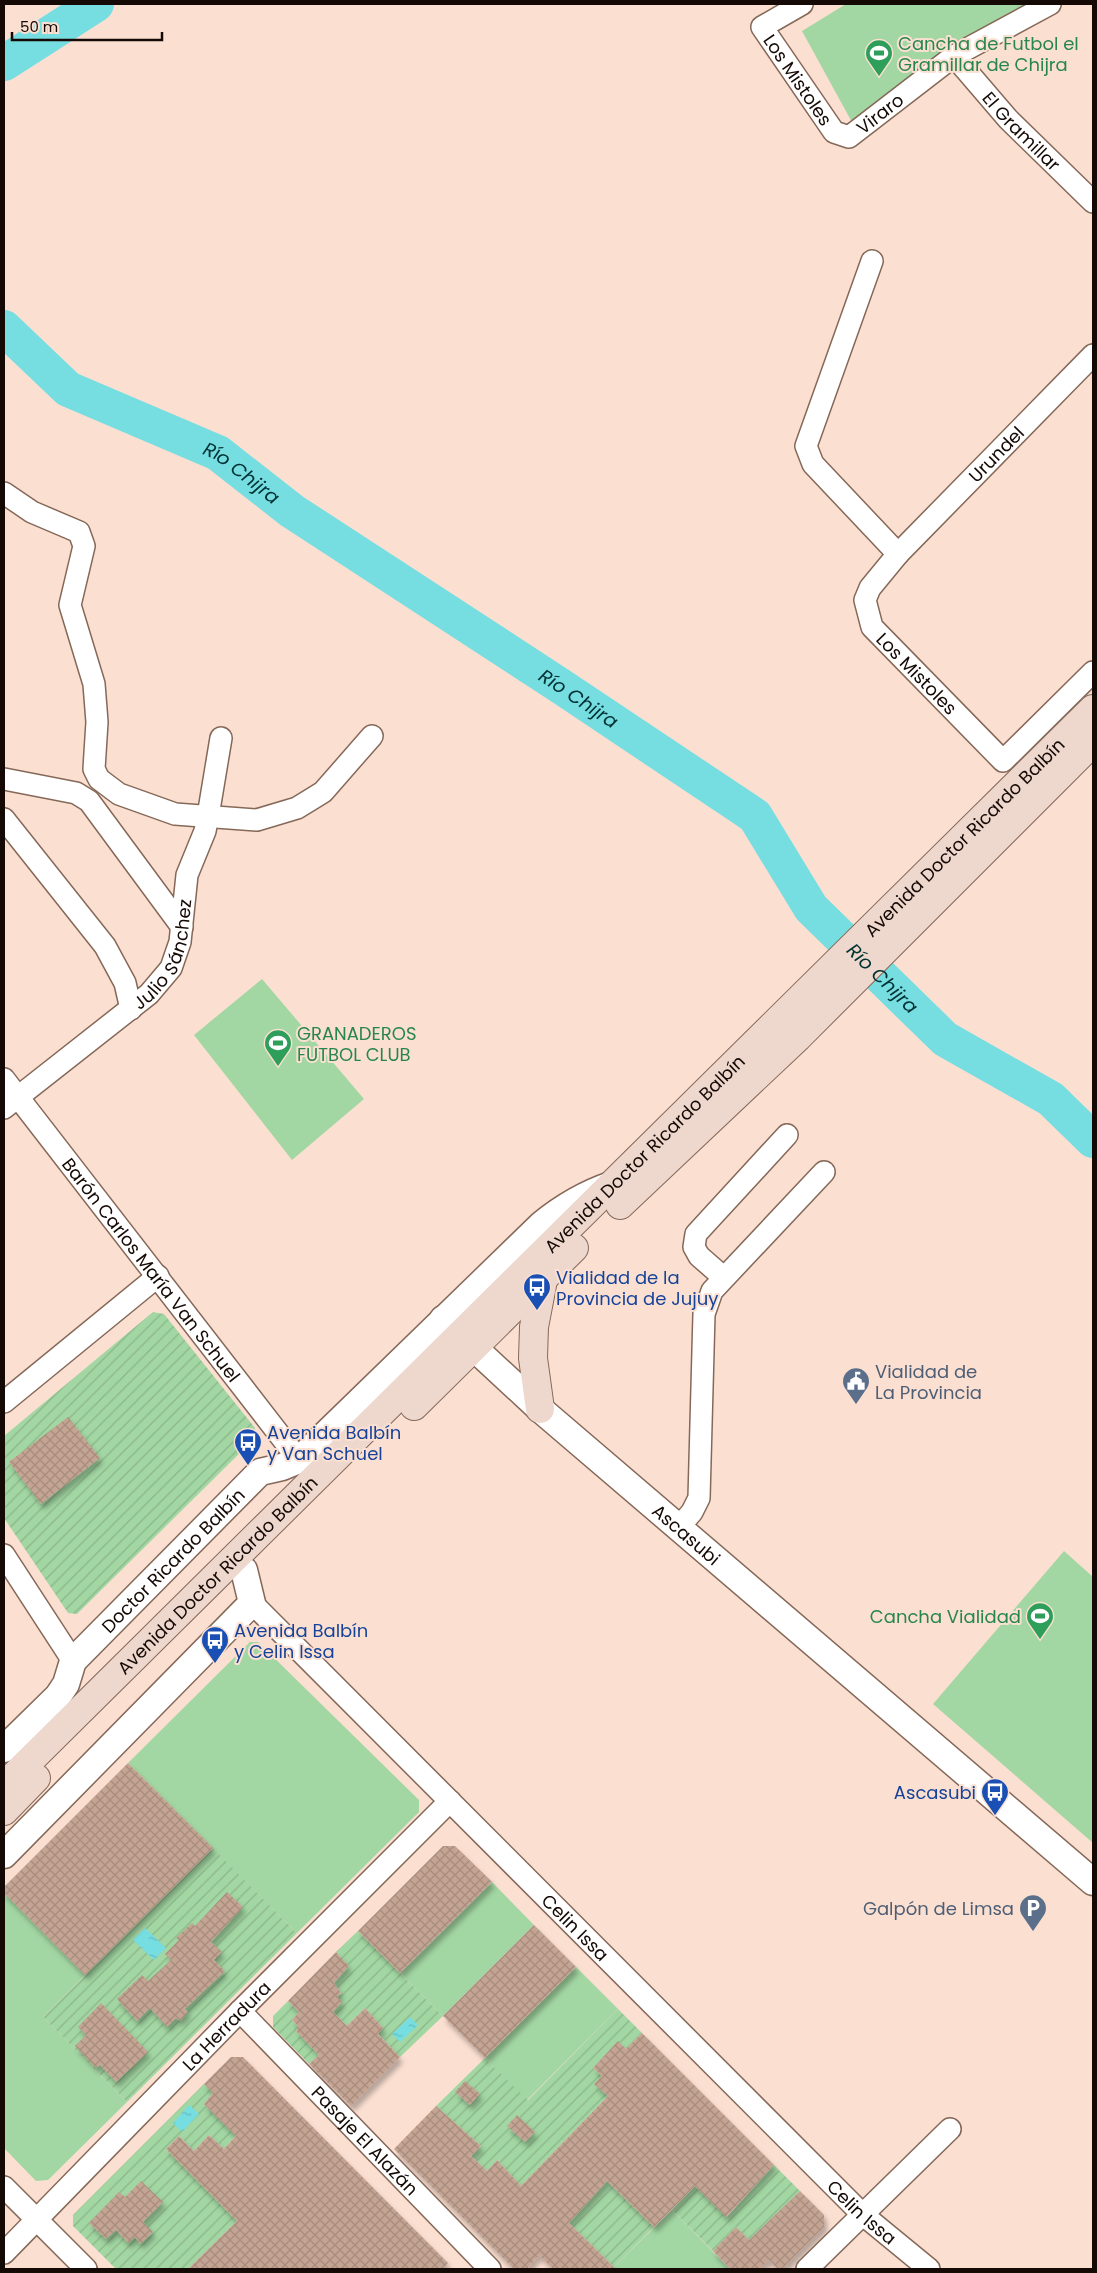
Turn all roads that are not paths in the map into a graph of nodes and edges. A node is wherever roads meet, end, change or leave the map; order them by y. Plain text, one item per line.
1 (802, 4) edge
2 (1050, 4) edge
3 (954, 56) junction
4 (834, 132) joint
5 (1093, 202) edge
6 (872, 261) dead end
7 (1093, 355) edge
8 (4, 493) edge
9 (898, 554) junction
10 (1093, 672) edge
11 (1093, 709) edge
12 (372, 736) dead end
13 (221, 738) dead end
14 (1093, 742) edge
15 (4, 779) edge
16 (99, 780) junction
17 (1027, 791) junction
18 (88, 802) junction
19 (208, 816) junction
20 (4, 819) edge
21 (182, 927) junction
22 (131, 1009) junction
23 (790, 1029) junction
24 (4, 1079) edge
25 (10, 1103) edge
26 (787, 1135) dead end
27 (824, 1172) dead end
28 (158, 1276) junction
29 (723, 1277) junction
30 (543, 1280) junction
31 (458, 1334) junction
32 (4, 1402) edge
33 (540, 1409) junction
34 (299, 1460) junction
35 (679, 1527) junction
36 (4, 1555) edge
37 (244, 1570) junction
38 (252, 1603) junction
39 (73, 1661) junction
40 (4, 1749) edge
41 (4, 1786) edge
42 (450, 1801) junction
43 (4, 1811) edge
44 (4, 1855) edge
45 (1093, 1882) edge
46 (240, 2011) junction
47 (950, 2128) dead end
48 (4, 2187) edge
49 (862, 2214) junction
50 (37, 2221) junction
51 (4, 2254) edge
52 (86, 2269) edge
53 (490, 2269) edge
54 (807, 2269) edge
55 (929, 2269) edge

1 - 4 street, Los Mistoles
2 - 3 street, Viraro
3 - 4 street, Viraro
3 - 5 street, El Gramillar
6 - 9 street
7 - 9 street, Urundel
8 - 16 street
9 - 10 street, Los Mistoles
11 - 17 main road, Avenida Doctor Ricardo Balbín
12 - 19 street
13 - 19 street, Julio Sánchez
14 - 17 main road, Avenida Doctor Ricardo Balbín
15 - 18 street
16 - 18 street
16 - 19 street
17 - 23 main road, Avenida Doctor Ricardo Balbín
18 - 21 street
19 - 21 street, Julio Sánchez
20 - 22 street
21 - 22 street, Julio Sánchez
22 - 25 street, Julio Sánchez
23 - 30 main road, Avenida Doctor Ricardo Balbín
23 - 31 main road, Avenida Doctor Ricardo Balbín
24 - 25 street, Barón Carlos María Van Schuel
25 - 28 street, Barón Carlos María Van Schuel
26 - 29 street
27 - 29 street
28 - 32 street
28 - 34 street, Barón Carlos María Van Schuel
29 - 35 street
30 - 31 main road, Avenida Doctor Ricardo Balbín
30 - 33 main road
31 - 33 street, Ascasubi
31 - 34 street, Doctor Ricardo Balbín
31 - 37 main road, Avenida Doctor Ricardo Balbín
31 - 41 main road, Avenida Doctor Ricardo Balbín
33 - 35 street, Ascasubi
34 - 39 street, Doctor Ricardo Balbín
35 - 45 street, Ascasubi
36 - 39 street
37 - 38 street
37 - 43 main road, Avenida Doctor Ricardo Balbín
38 - 42 street, Celin Issa
38 - 44 street
39 - 40 street, Doctor Ricardo Balbín
42 - 46 street, La Herradura
42 - 49 street, Celin Issa
46 - 50 street, La Herradura
46 - 53 street, Pasaje El Alazán
47 - 49 street
48 - 50 street
49 - 54 street
49 - 55 street, Celin Issa
50 - 51 street, La Herradura
50 - 52 street

